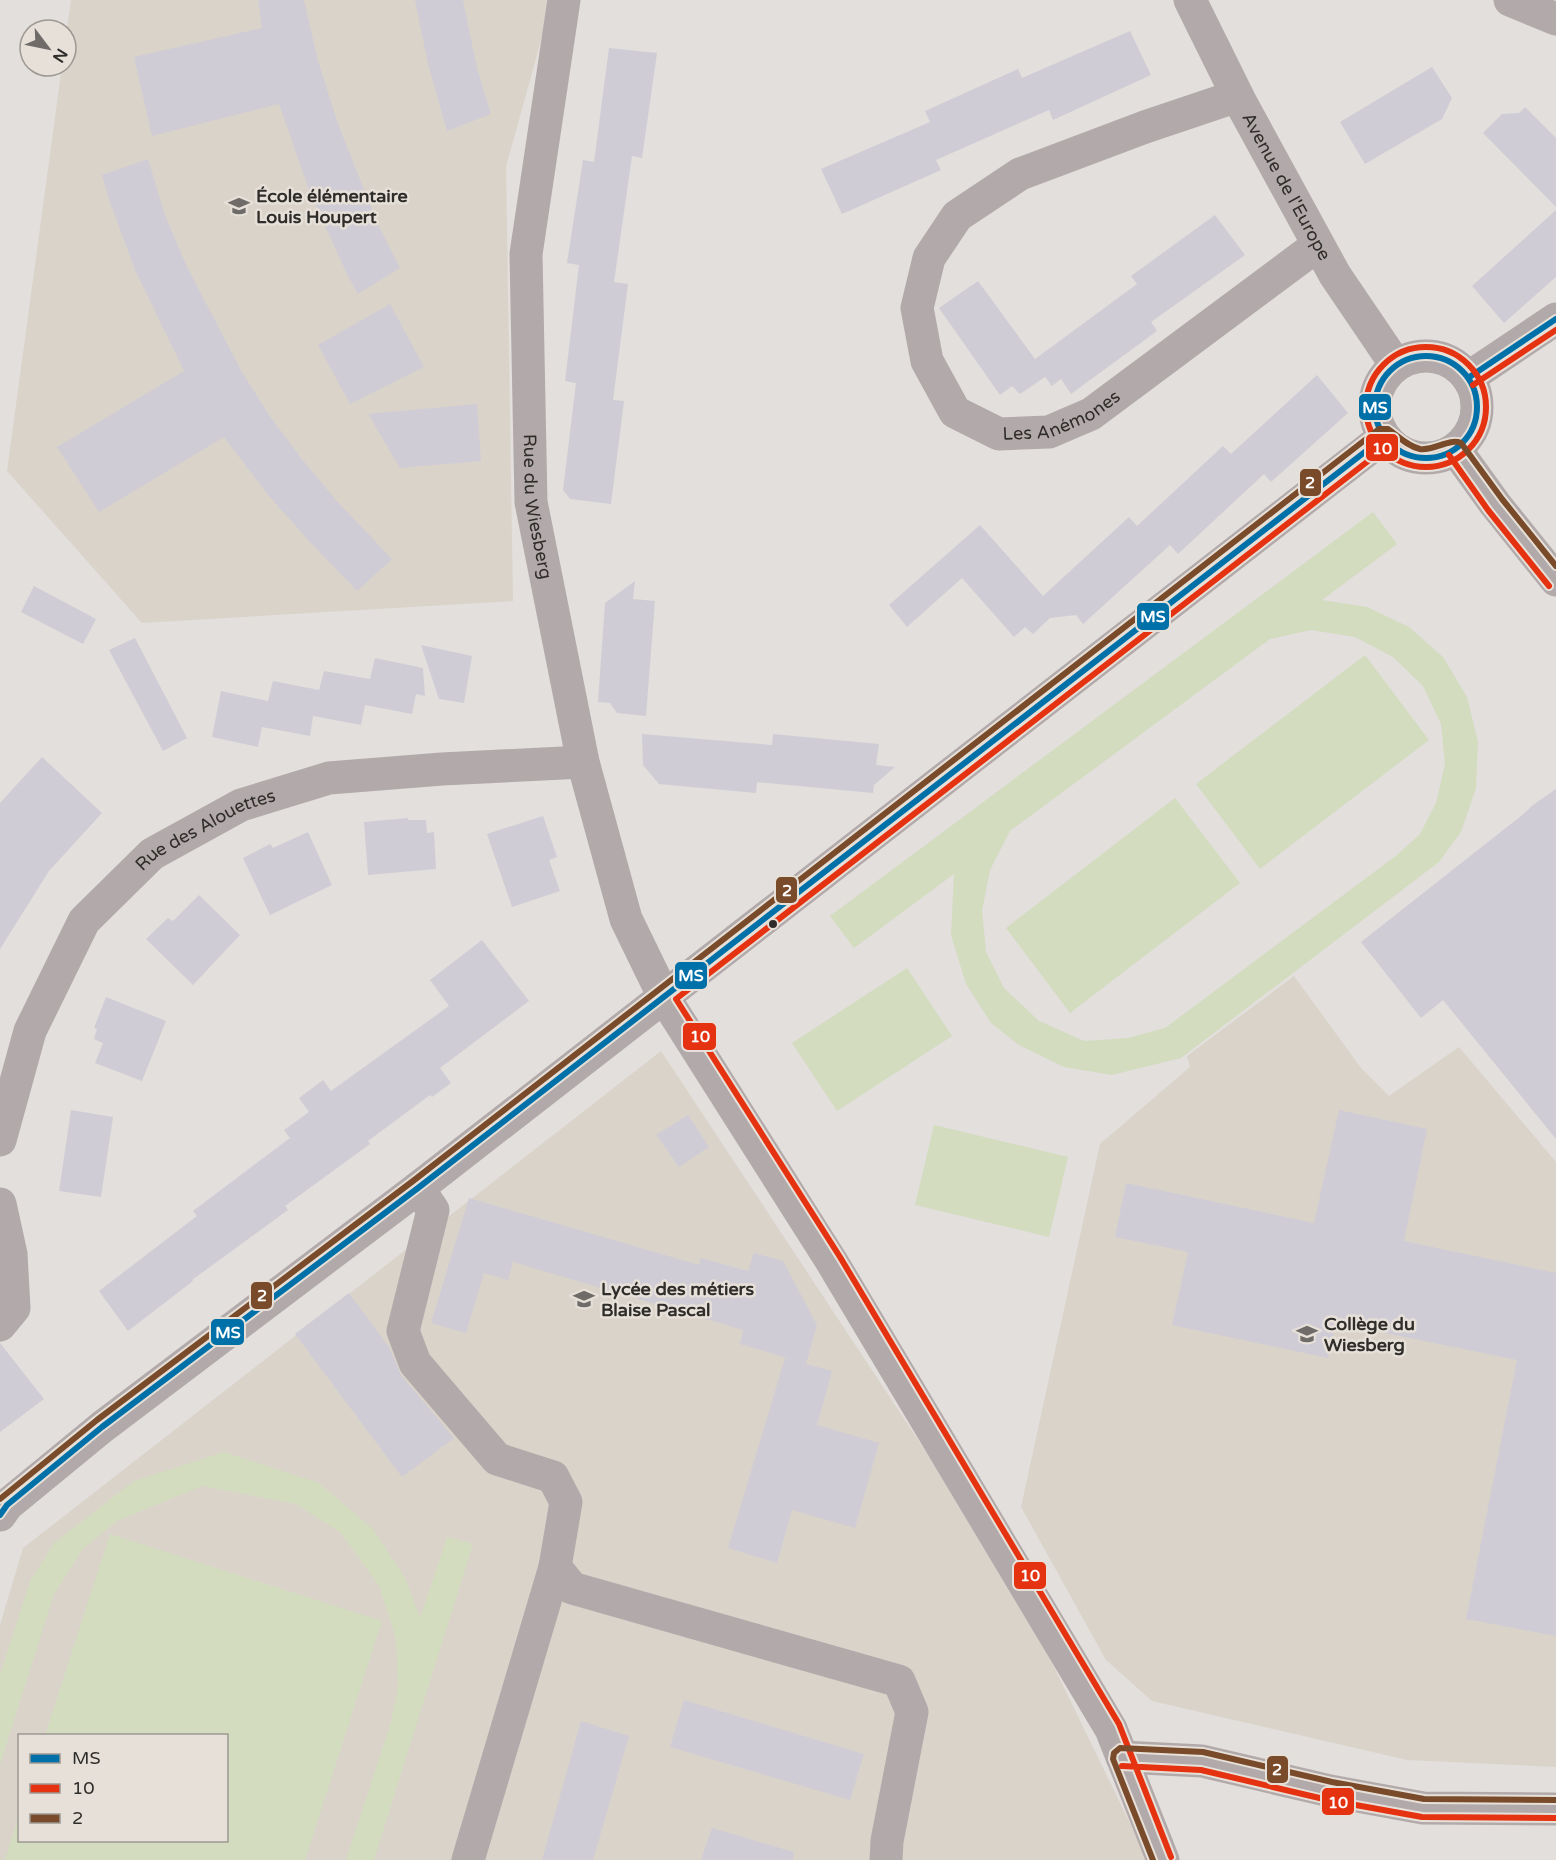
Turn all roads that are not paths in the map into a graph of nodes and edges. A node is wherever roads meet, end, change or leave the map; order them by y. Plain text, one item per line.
1 (564, 0) edge
2 (1190, 0) edge
3 (1510, 0) edge
4 (1556, 19) edge
5 (1237, 96) junction
6 (1318, 245) junction
7 (1556, 319) edge
8 (1396, 365) junction
9 (1468, 378) junction
10 (1384, 437) junction
11 (1456, 450) junction
12 (1556, 580) edge
13 (584, 762) junction
14 (664, 997) junction
15 (0, 1140) edge
16 (418, 1188) junction
17 (0, 1204) edge
18 (0, 1325) edge
19 (0, 1515) edge
20 (555, 1566) junction
21 (1122, 1757) junction
22 (1556, 1809) edge
23 (468, 1860) edge
24 (886, 1860) edge
25 (1163, 1860) edge

1 - 13 street, Rue du Wiesberg
2 - 5 street, Avenue de l'Europe
3 - 4 street
5 - 6 street, Avenue de l'Europe
5 - 6 street, Les Anémones
6 - 8 street, Avenue de l'Europe
7 - 9 street
8 - 9 street
8 - 10 street
9 - 11 street
10 - 11 street
10 - 14 street
11 - 12 street
13 - 14 street, Rue du Wiesberg
13 - 15 street, Rue des Alouettes
14 - 16 street
14 - 21 street, Rue du Wiesberg
16 - 19 street
16 - 20 street
17 - 18 street
20 - 23 street
20 - 24 street
21 - 22 street
21 - 25 street, Rue du Wiesberg

